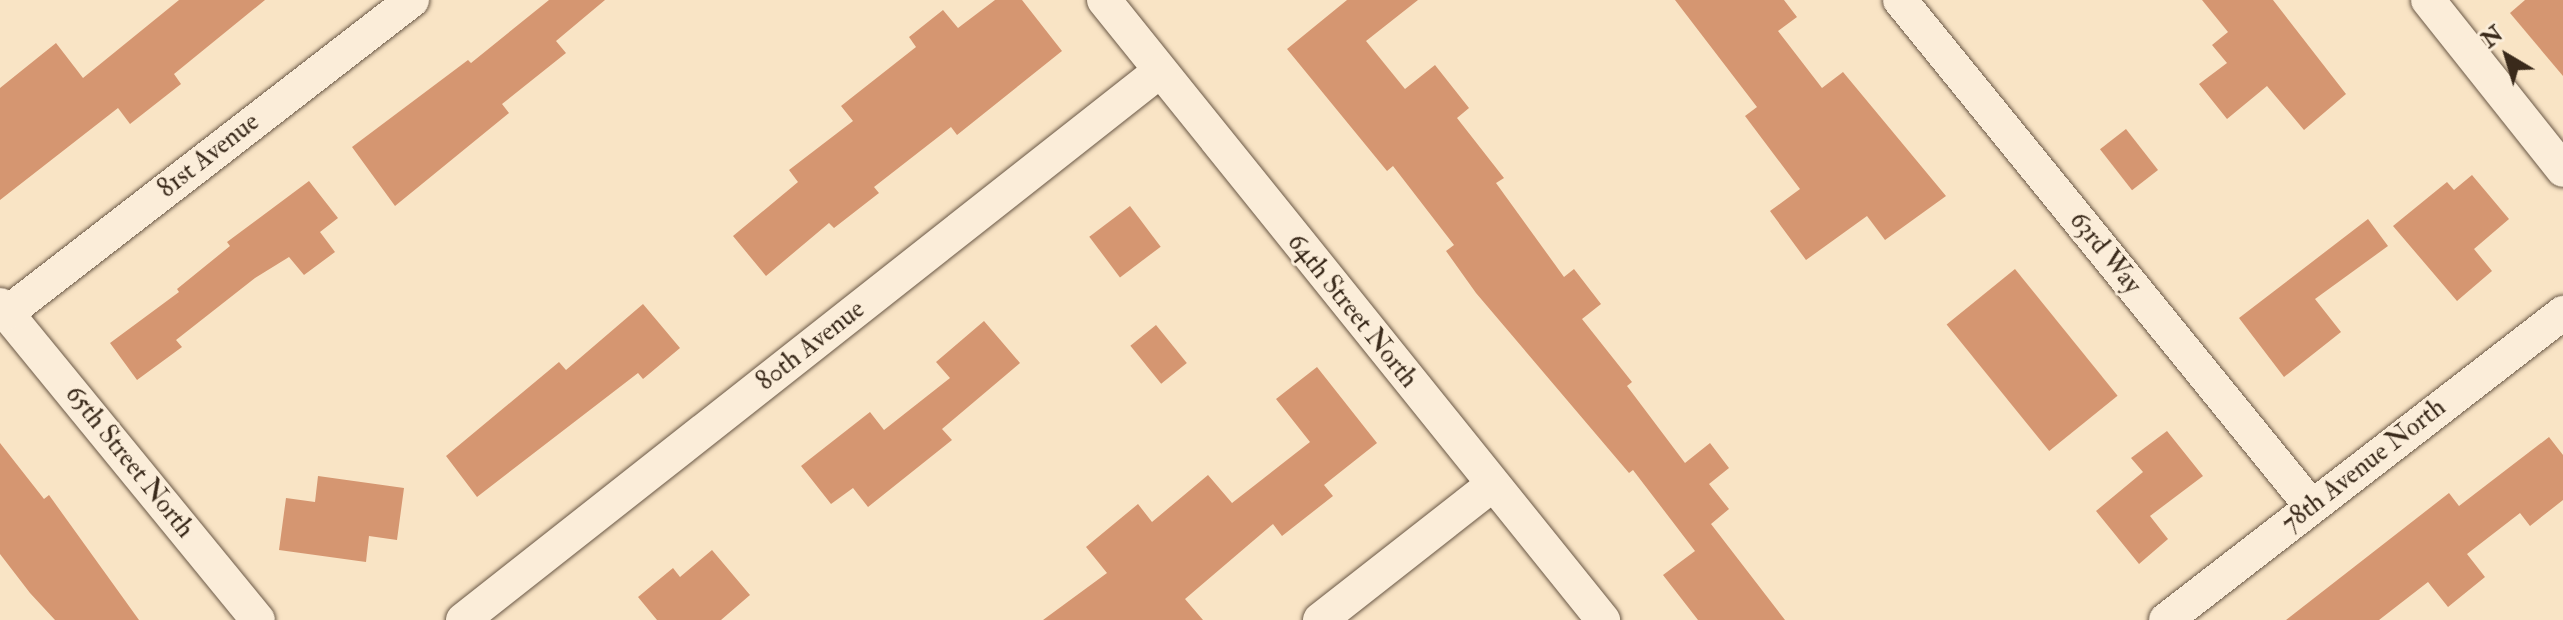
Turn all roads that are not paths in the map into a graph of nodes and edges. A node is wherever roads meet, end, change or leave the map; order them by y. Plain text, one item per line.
1 (412, 0) edge
2 (1104, 0) edge
3 (1900, 0) edge
4 (2428, 0) edge
5 (1160, 71) junction
6 (2563, 170) edge
7 (3, 309) edge
8 (2563, 313) edge
9 (1491, 486) junction
10 (2311, 506) junction
11 (258, 620) edge
12 (463, 620) edge
13 (1320, 620) edge
14 (1603, 620) edge
15 (2166, 620) edge

1 - 7 street, 81st Avenue
2 - 5 street, 64th Street North
3 - 10 street, 63rd Way
4 - 6 street
5 - 9 street, 64th Street North
5 - 12 street, 80th Avenue
7 - 11 street, 65th Street North
8 - 10 street, 78th Avenue North
9 - 13 street
9 - 14 street, 64th Street North
10 - 15 street, 78th Avenue North

